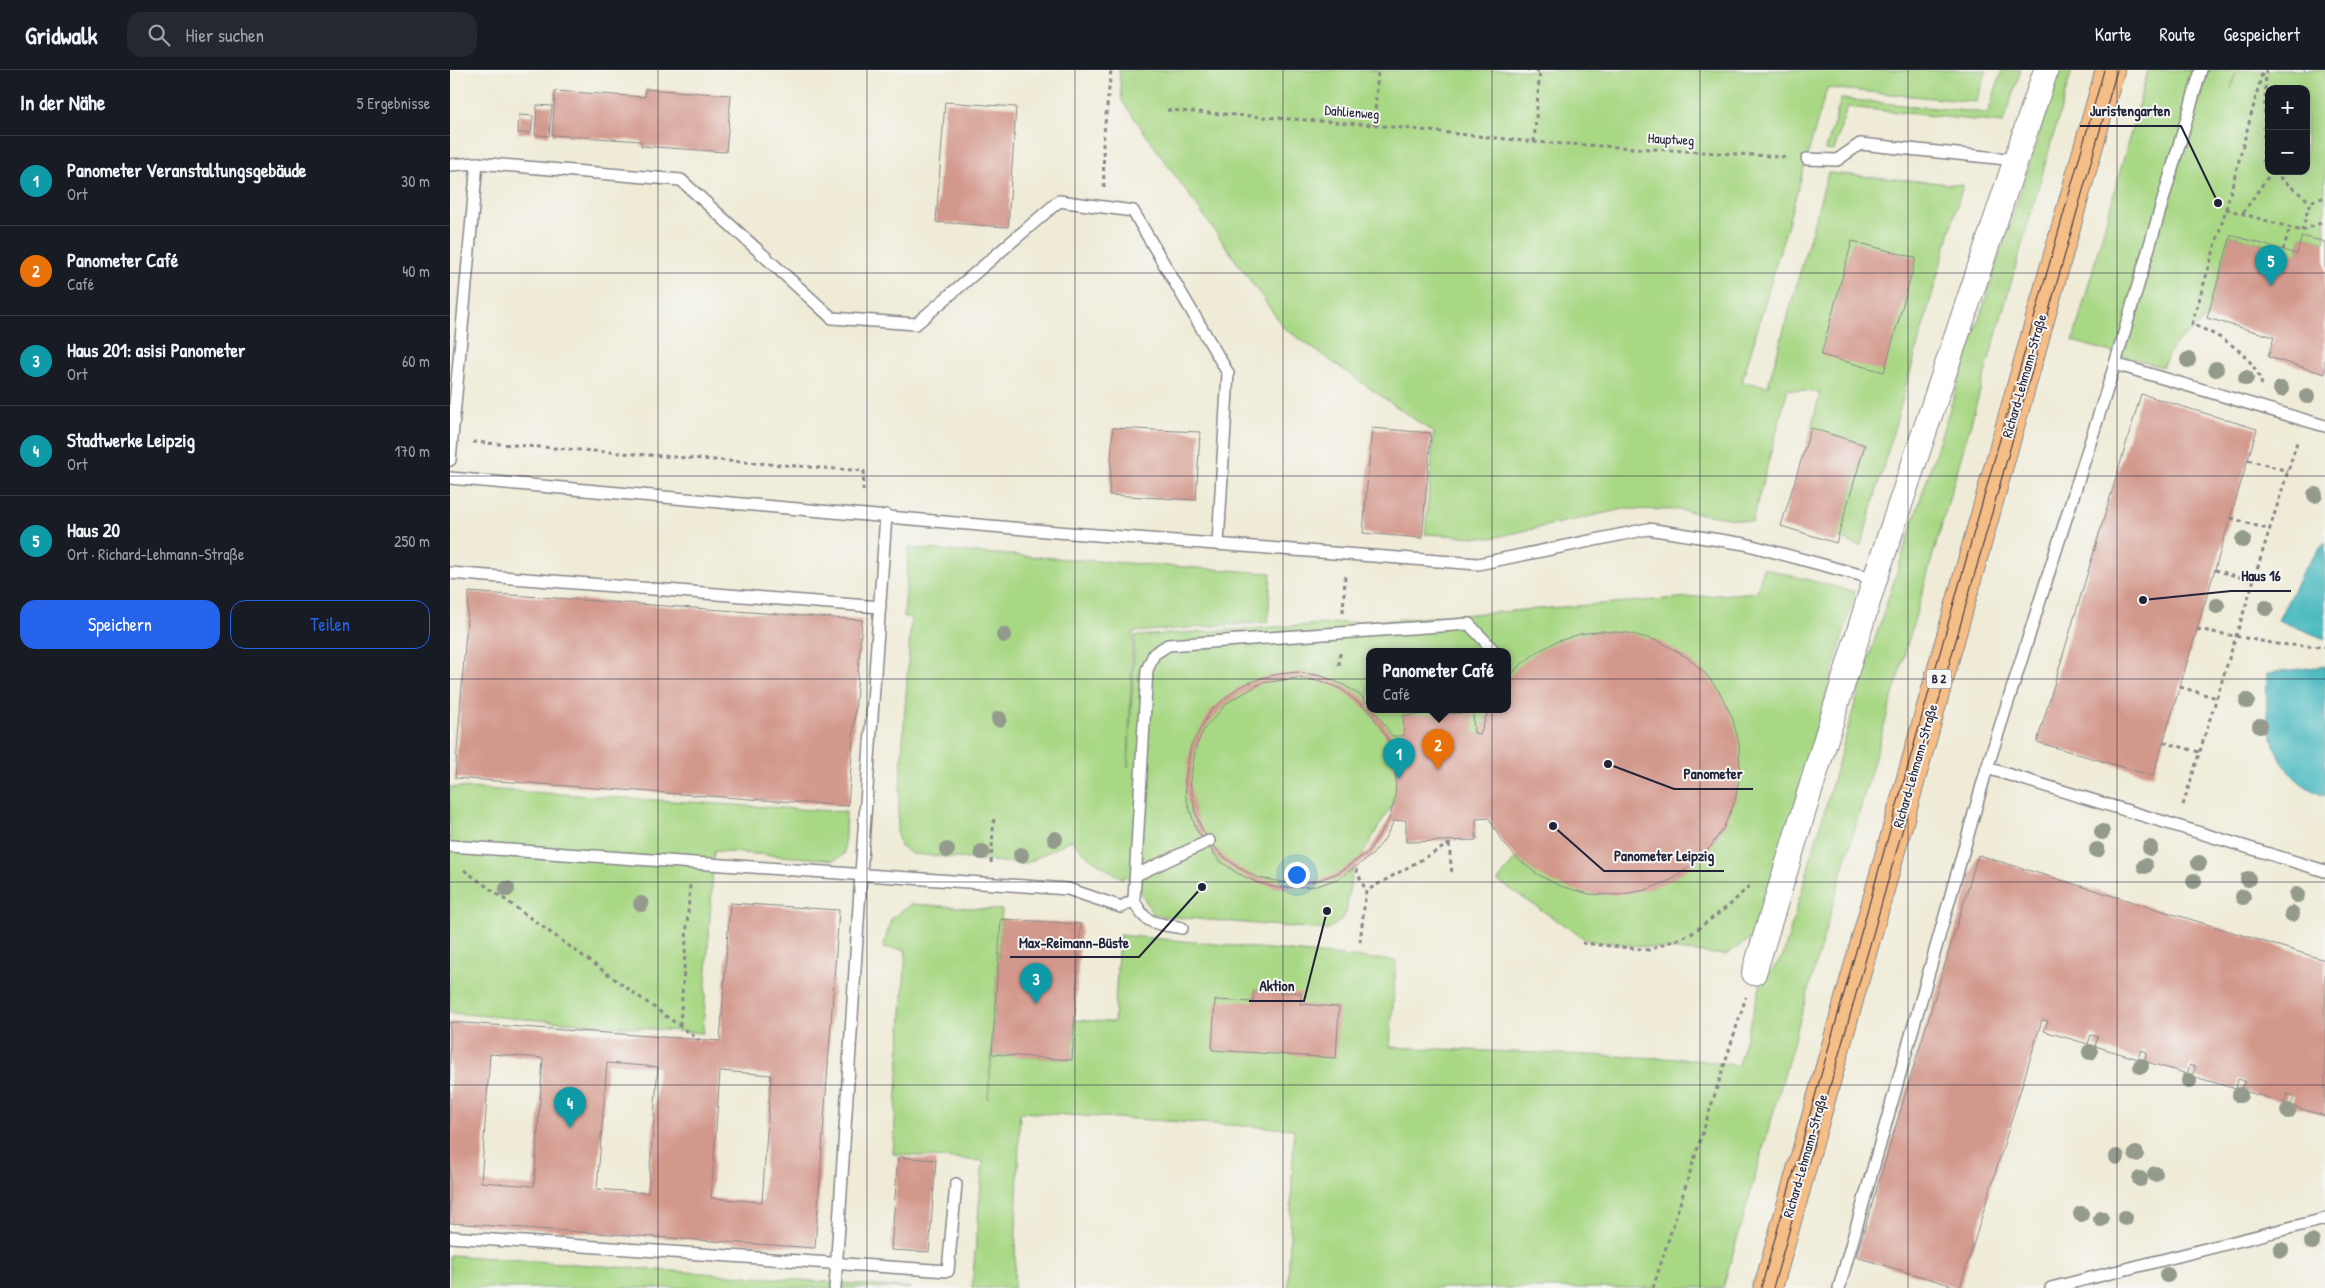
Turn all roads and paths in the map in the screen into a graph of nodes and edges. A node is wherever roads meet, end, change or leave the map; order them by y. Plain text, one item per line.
1 (1111, 70) edge
2 (1378, 70) edge
3 (1527, 70) edge
4 (1540, 70) edge
5 (2046, 70) edge
6 (2110, 70) edge
7 (2201, 70) edge
8 (2264, 70) edge
9 (1167, 110) dead end
10 (1374, 125) junction
11 (1534, 142) junction
12 (1807, 159) joint
13 (2016, 160) junction
14 (477, 163) junction
15 (2265, 163) edge
16 (450, 165) edge
17 (2270, 175) edge
18 (2278, 175) edge
19 (2325, 197) edge
20 (2310, 202) junction
21 (1104, 208) junction
22 (2226, 209) junction
23 (2243, 213) junction
24 (2325, 221) edge
25 (2290, 228) junction
26 (2302, 231) junction
27 (2283, 250) dead end
28 (2115, 364) junction
29 (2264, 391) dead end
30 (2304, 419) junction
31 (2325, 426) edge
32 (452, 441) junction
33 (450, 460) edge
34 (2248, 460) dead end
35 (2288, 471) junction
36 (450, 478) edge
37 (861, 513) junction
38 (886, 515) junction
39 (2231, 518) dead end
40 (2270, 530) junction
41 (1218, 544) junction
42 (2215, 570) dead end
43 (450, 573) edge
44 (1875, 579) junction
45 (2253, 581) junction
46 (880, 606) junction
47 (2198, 629) dead end
48 (2236, 637) junction
49 (2325, 647) edge
50 (1491, 648) edge
51 (2180, 687) dead end
52 (2217, 698) junction
53 (2164, 742) dead end
54 (2200, 752) junction
55 (1987, 768) junction
56 (994, 816) dead end
57 (2176, 825) junction
58 (1209, 841) dead end
59 (450, 846) edge
60 (461, 867) dead end
61 (1356, 869) dead end
62 (2325, 870) edge
63 (861, 874) junction
64 (1452, 874) dead end
65 (1136, 875) junction
66 (1756, 878) dead end
67 (690, 884) dead end
68 (989, 884) junction
69 (1366, 890) junction
70 (1134, 900) junction
71 (1182, 928) dead end
72 (1360, 942) dead end
73 (1582, 943) dead end
74 (1754, 973) joint
75 (680, 1026) junction
76 (699, 1040) dead end
77 (956, 1184) dead end
78 (2325, 1219) edge
79 (450, 1237) edge
80 (837, 1264) junction
81 (835, 1288) edge
82 (1654, 1288) edge
83 (1768, 1288) edge
84 (1839, 1288) edge
85 (2051, 1288) edge

1 - 21 path
2 - 10 path
3 - 4 path
4 - 11 path
5 - 13 street
6 - 83 main road, Richard-Lehmann-Straße / B 2
7 - 28 lane
8 - 15 path
8 - 22 path
9 - 10 path, Dahlienweg
10 - 11 path, Dahlienweg
11 - 12 path, Hauptweg
12 - 13 lane
13 - 44 street
14 - 16 lane
14 - 21 lane
14 - 32 lane
17 - 23 path
18 - 20 path
19 - 20 path
20 - 26 path
21 - 41 lane
22 - 23 path
22 - 29 path
23 - 25 path
24 - 26 path
25 - 26 path
25 - 27 path
28 - 30 lane
28 - 55 lane
30 - 31 lane
30 - 35 path
32 - 33 lane
32 - 37 path
34 - 35 path
35 - 40 path
36 - 37 lane
37 - 38 lane
38 - 41 lane
38 - 46 lane
39 - 40 path
40 - 45 path
41 - 44 lane
42 - 45 path
43 - 46 lane
44 - 74 street
45 - 48 path
46 - 63 lane
47 - 48 path
48 - 49 path
48 - 52 path
50 - 65 lane
51 - 52 path
52 - 54 path
53 - 54 path
54 - 57 path
55 - 57 lane
55 - 84 lane
56 - 68 path
57 - 62 lane
58 - 65 lane
59 - 63 lane
60 - 75 path
61 - 69 path
63 - 68 lane
63 - 80 lane
64 - 69 path
65 - 70 lane
66 - 73 path
67 - 75 path
68 - 70 lane
69 - 72 path
70 - 71 lane
74 - 82 path
75 - 76 path
77 - 80 lane
78 - 85 lane
79 - 80 lane
80 - 81 lane

